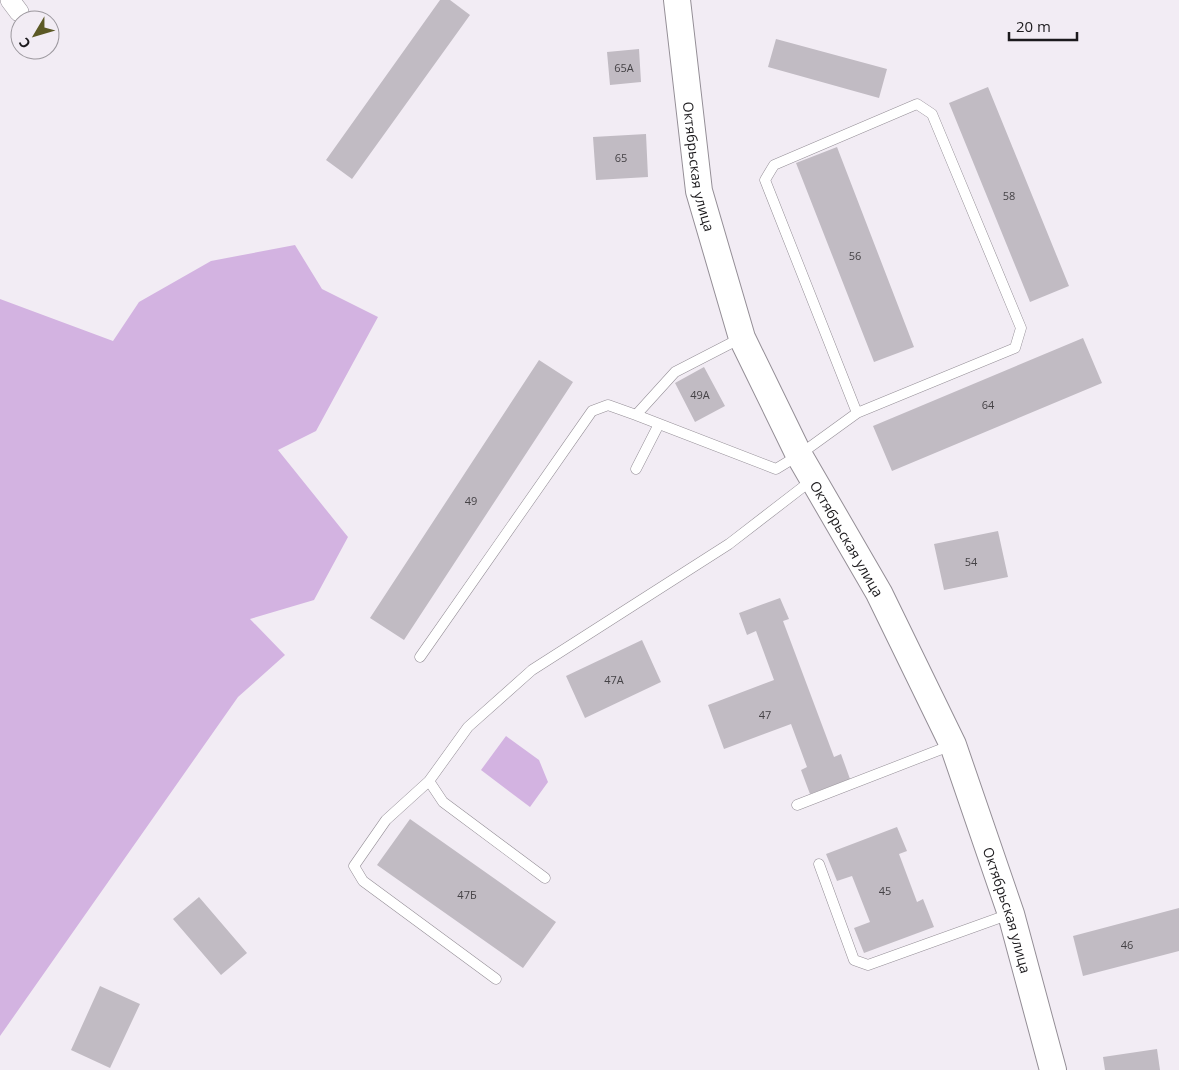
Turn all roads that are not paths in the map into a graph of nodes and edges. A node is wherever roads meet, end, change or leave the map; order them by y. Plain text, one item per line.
1 (677, 0) edge
2 (742, 338) junction
3 (857, 413) junction
4 (636, 415) junction
5 (659, 424) junction
6 (800, 455) junction
7 (636, 469) dead end
8 (813, 479) junction
9 (420, 657) dead end
10 (953, 745) junction
11 (429, 781) junction
12 (797, 805) dead end
13 (819, 864) dead end
14 (545, 878) dead end
15 (1011, 914) junction
16 (496, 979) dead end
17 (1053, 1070) edge

1 - 2 street, Октябрьская улица
2 - 4 lane
2 - 6 street, Октябрьская улица
3 - 3 lane
3 - 6 lane
4 - 5 lane
4 - 9 lane
5 - 6 lane
5 - 7 lane
6 - 8 street, Октябрьская улица
8 - 10 street, Октябрьская улица
8 - 11 lane
10 - 12 lane
10 - 15 street, Октябрьская улица
11 - 14 lane
11 - 16 lane
13 - 15 lane
15 - 17 street, Октябрьская улица

